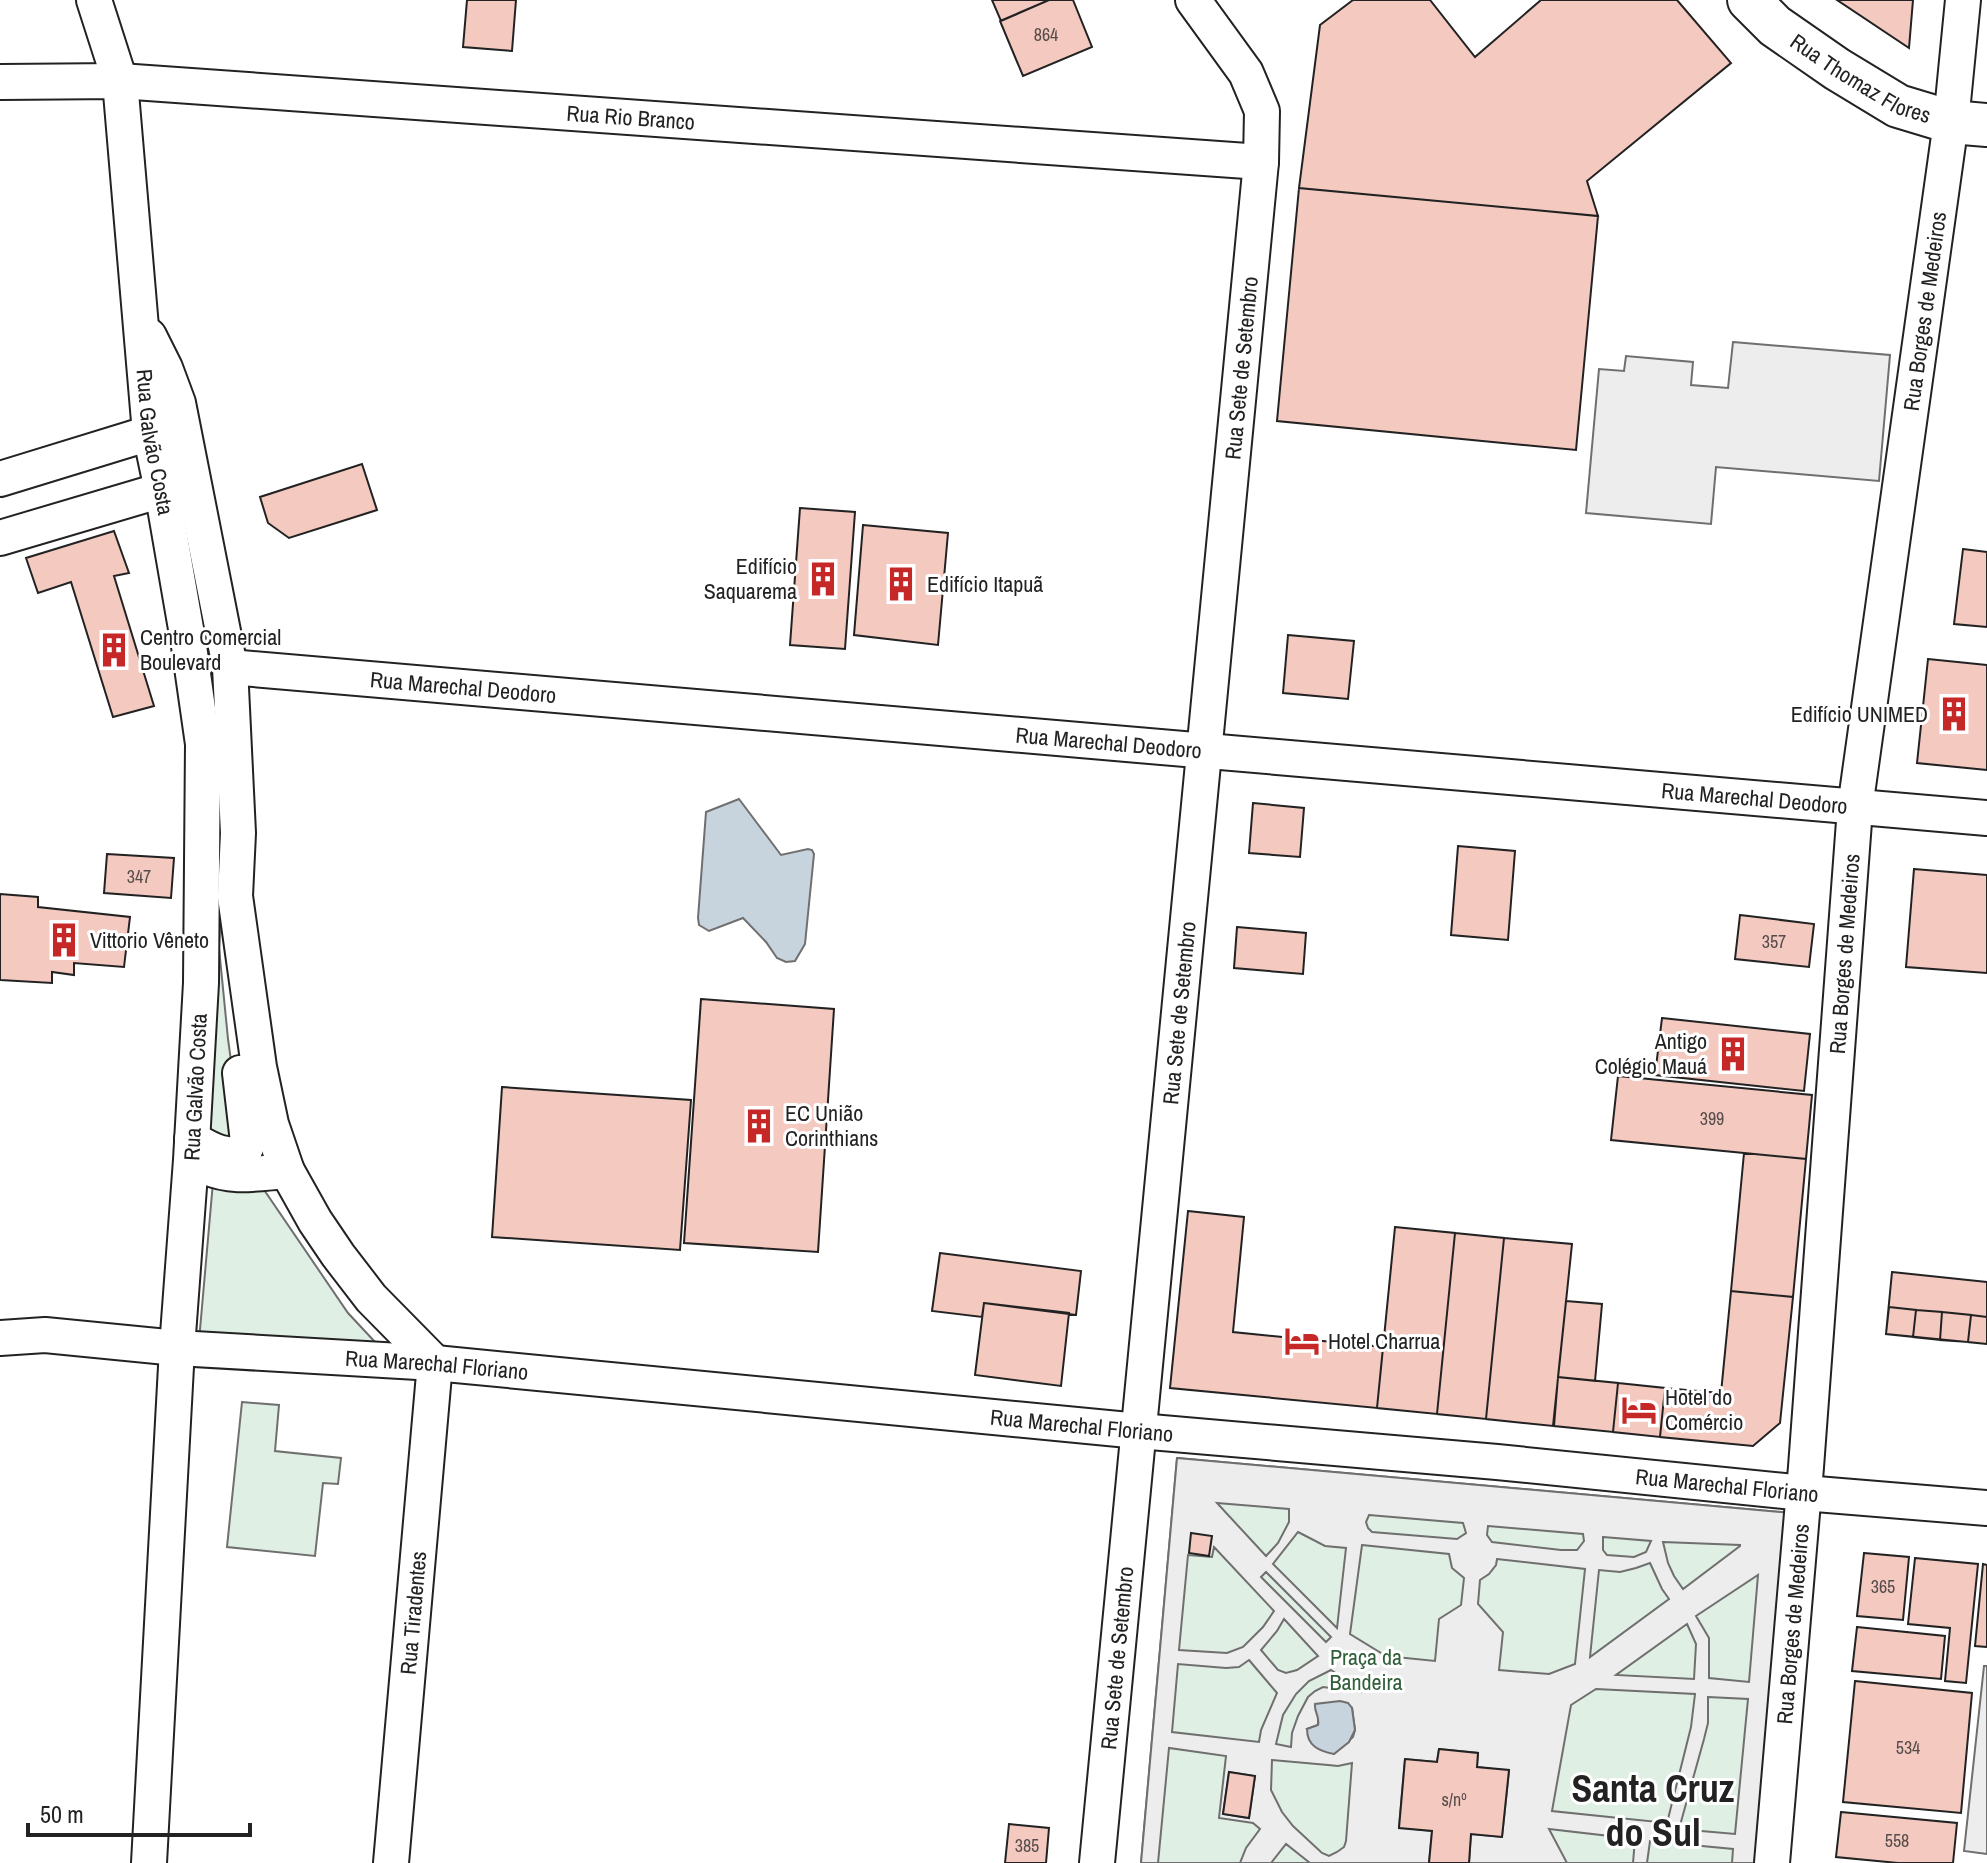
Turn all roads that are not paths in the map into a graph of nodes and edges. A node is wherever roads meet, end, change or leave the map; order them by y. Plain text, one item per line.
1 (94, 0) edge
2 (1193, 0) edge
3 (1749, 0) edge
4 (1963, 0) edge
5 (120, 81) junction
6 (0, 82) edge
7 (1969, 123) edge
8 (1261, 162) junction
9 (138, 314) junction
10 (150, 433) junction
11 (185, 437) junction
12 (0, 479) edge
13 (162, 490) junction
14 (0, 538) edge
15 (230, 667) junction
16 (1204, 750) junction
17 (1855, 808) junction
18 (1987, 818) edge
19 (235, 896) junction
20 (191, 1150) junction
21 (287, 1171) junction
22 (0, 1338) edge
23 (177, 1348) junction
24 (435, 1363) junction
25 (1139, 1431) junction
26 (1804, 1493) junction
27 (1987, 1508) edge
28 (149, 1863) edge
29 (391, 1863) edge
30 (1097, 1863) edge
31 (1772, 1863) edge

1 - 5 street, Rua Galvão Costa
2 - 8 street, Rua Sete de Setembro
3 - 7 main road, Rua Thomaz Flores
4 - 7 street, Rua Borges de Medeiros
5 - 6 street, Rua Rio Branco
5 - 8 street, Rua Rio Branco
5 - 9 street, Rua Galvão Costa
7 - 17 street, Rua Borges de Medeiros
8 - 16 street, Rua Sete de Setembro
9 - 10 street, Rua Galvão Costa
9 - 11 street, Rua Galvão Costa
10 - 11 street
10 - 12 street
10 - 13 street, Rua Galvão Costa
11 - 15 street, Rua Galvão Costa
13 - 14 street
13 - 20 street, Rua Galvão Costa
15 - 16 street, Rua Marechal Deodoro
15 - 19 street, Rua Galvão Costa
16 - 17 street, Rua Marechal Deodoro
16 - 25 street, Rua Sete de Setembro
17 - 18 street, Rua Marechal Deodoro
17 - 26 street, Rua Borges de Medeiros
19 - 20 street
19 - 21 street, Rua Galvão Costa
20 - 21 street
20 - 23 street, Rua Galvão Costa
21 - 24 street, Rua Galvão Costa
22 - 23 street, Rua Marechal Floriano
23 - 24 street, Rua Marechal Floriano
23 - 28 street, Rua Galvão Costa
24 - 25 street, Rua Marechal Floriano
24 - 29 street, Rua Tiradentes
25 - 26 street, Rua Marechal Floriano
25 - 30 street, Rua Sete de Setembro
26 - 27 street, Rua Marechal Floriano
26 - 31 street, Rua Borges de Medeiros

